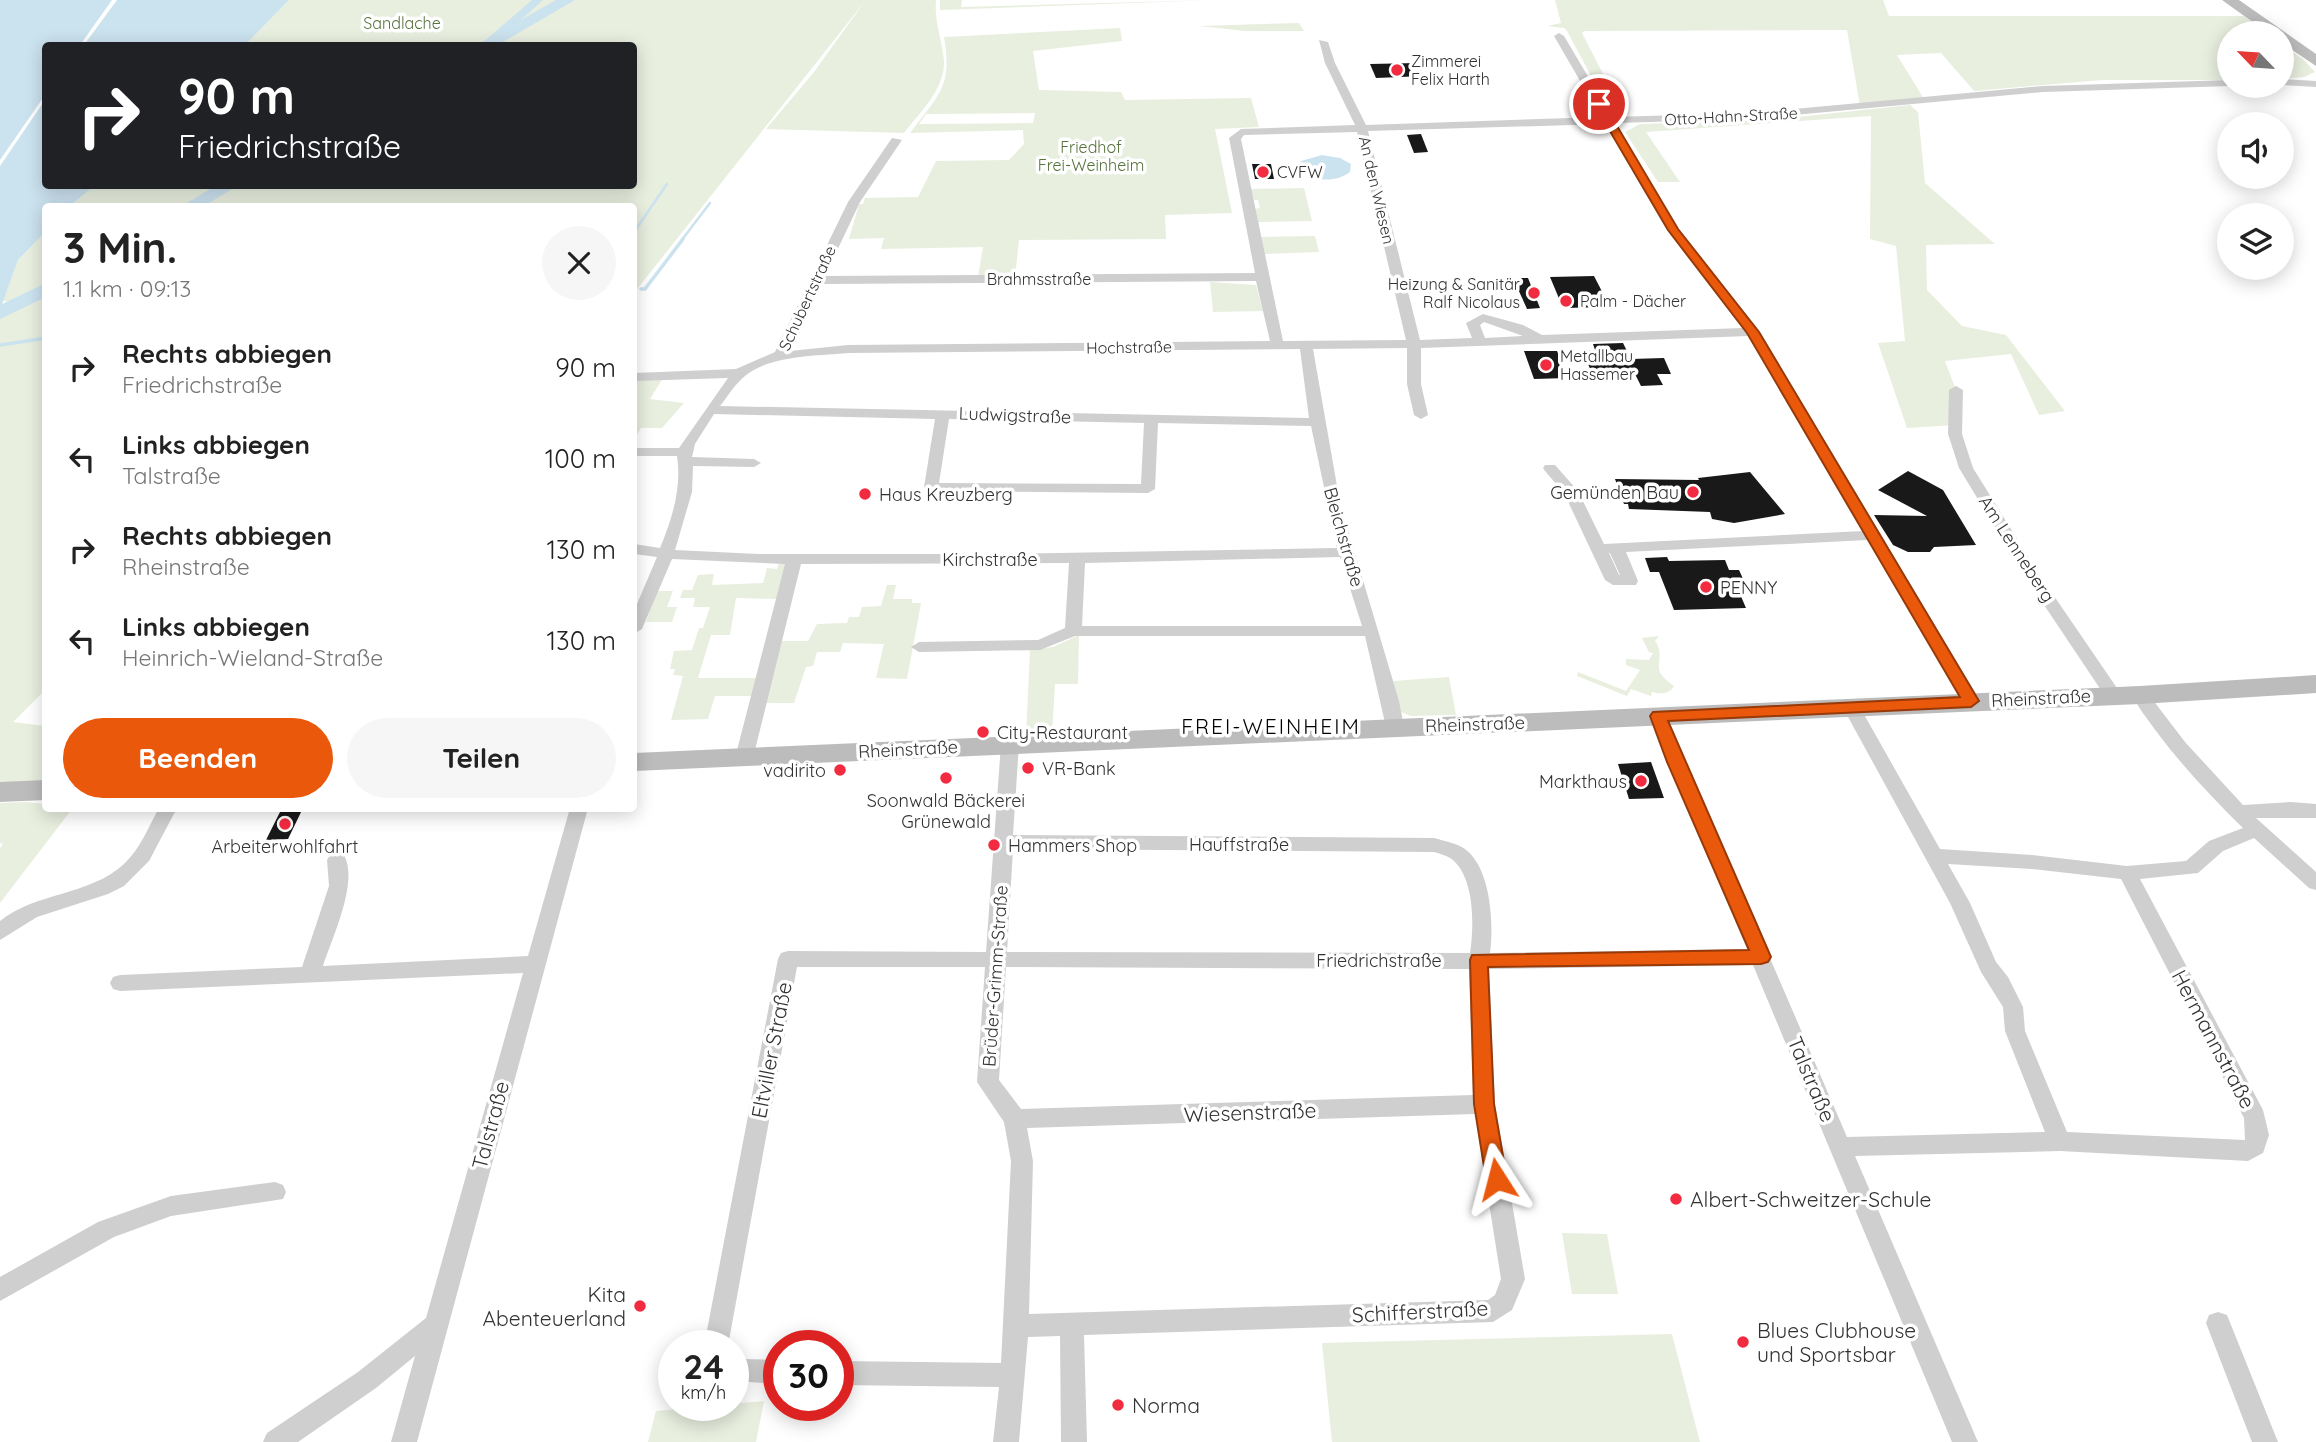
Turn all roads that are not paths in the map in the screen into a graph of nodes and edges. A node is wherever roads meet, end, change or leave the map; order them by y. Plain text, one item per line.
1 (2229, 0) edge
2 (2260, 21) edge
3 (1559, 36) dead end
4 (1323, 42) dead end
5 (2294, 45) edge
6 (2316, 61) edge
7 (2316, 81) edge
8 (2294, 82) edge
9 (2217, 83) edge
10 (1608, 121) junction
11 (1362, 128) junction
12 (896, 140) dead end
13 (1262, 277) junction
14 (816, 280) junction
15 (1753, 332) junction
16 (1537, 338) junction
17 (1479, 340) junction
18 (1414, 344) junction
19 (1277, 345) junction
20 (1306, 345) junction
21 (779, 356) junction
22 (740, 373) junction
23 (637, 377) edge
24 (1956, 390) dead end
25 (712, 410) junction
26 (943, 413) junction
27 (1421, 415) dead end
28 (1151, 420) junction
29 (1317, 422) junction
30 (637, 452) edge
31 (686, 457) junction
32 (754, 463) dead end
33 (1550, 468) dead end
34 (1872, 535) junction
35 (637, 550) edge
36 (1346, 552) junction
37 (663, 554) junction
38 (794, 559) junction
39 (1077, 559) junction
40 (637, 621) edge
41 (1073, 631) junction
42 (1371, 631) junction
43 (919, 647) dead end
44 (2316, 684) edge
45 (2113, 695) junction
46 (2140, 695) junction
47 (1971, 701) junction
48 (1851, 706) junction
49 (1658, 716) junction
50 (1395, 726) junction
51 (1010, 744) junction
52 (744, 758) junction
53 (637, 762) edge
54 (42, 790) edge
55 (0, 792) edge
56 (2316, 811) edge
57 (166, 812) edge
58 (578, 812) edge
59 (2241, 812) junction
60 (2256, 830) junction
61 (1004, 842) junction
62 (1933, 856) junction
63 (337, 860) dead end
64 (1468, 865) joint
65 (2127, 873) junction
66 (2316, 883) edge
67 (0, 932) edge
68 (1761, 957) junction
69 (996, 958) junction
70 (1479, 960) junction
71 (536, 964) junction
72 (310, 974) junction
73 (120, 983) dead end
74 (1484, 1104) junction
75 (1015, 1119) junction
76 (2060, 1141) junction
77 (1841, 1147) junction
78 (275, 1192) dead end
79 (0, 1290) edge
80 (2218, 1322) dead end
81 (437, 1324) junction
82 (1072, 1325) junction
83 (1017, 1326) junction
84 (719, 1330) edge
85 (854, 1373) edge
86 (1011, 1375) junction
87 (276, 1442) edge
88 (404, 1442) edge
89 (1006, 1442) edge
90 (1074, 1442) edge
91 (1965, 1442) edge
92 (2265, 1442) edge

1 - 2 main road
3 - 10 street
4 - 11 street, An den Wiesen
5 - 6 street
7 - 8 street
9 - 10 street, Otto-Hahn-Straße
10 - 11 street, Otto-Hahn-Straße
10 - 15 street
11 - 13 street, Otto-Hahn-Straße
11 - 18 street, An den Wiesen
12 - 14 street, Schubertstraße
13 - 14 street, Brahmsstraße
13 - 19 street
14 - 21 street, Schubertstraße
15 - 16 street, Hochstraße
15 - 34 street
16 - 17 street, Hochstraße
16 - 17 street, Hochstraße
17 - 18 street, Hochstraße
18 - 20 street, Hochstraße
18 - 27 street, An den Wiesen
19 - 20 street, Hochstraße
19 - 21 street, Hochstraße
20 - 29 street, Bleichstraße
21 - 22 street, Schubertstraße
22 - 23 street
22 - 25 street, Schubertstraße
24 - 45 street, Am Lenneberg
25 - 26 street, Ludwigstraße
25 - 31 street, Schubertstraße
26 - 28 street, Ludwigstraße
26 - 28 street
28 - 29 street, Ludwigstraße
29 - 36 street, Bleichstraße
30 - 31 street
31 - 32 street
31 - 37 street, Schubertstraße
33 - 34 street
34 - 47 street
35 - 37 street, Kirchstraße
36 - 39 street, Kirchstraße
36 - 42 street, Bleichstraße
37 - 38 street, Kirchstraße
37 - 40 street, Schubertstraße
38 - 39 street, Kirchstraße
38 - 52 street
39 - 41 street
41 - 42 street
41 - 43 street
42 - 50 street, Bleichstraße
44 - 46 street, Rheinstraße
45 - 46 street, Rheinstraße
45 - 47 street, Rheinstraße
46 - 59 street
47 - 48 street, Rheinstraße
48 - 49 street, Rheinstraße
48 - 62 street
49 - 50 street, Rheinstraße
49 - 68 street, Talstraße
50 - 51 street, Rheinstraße
51 - 52 street, Rheinstraße
51 - 61 street, Brüder-Grimm-Straße
52 - 53 street, Rheinstraße
54 - 55 street
56 - 59 street
57 - 67 street
58 - 71 street, Talstraße
59 - 60 street
60 - 65 street
60 - 66 street
61 - 64 street, Hauffstraße
61 - 69 street, Brüder-Grimm-Straße
62 - 65 street
62 - 76 street
63 - 72 street
64 - 70 street, Schifferstraße
65 - 76 street, Hermannstraße
68 - 70 street, Friedrichstraße
68 - 77 street, Talstraße
69 - 70 street, Friedrichstraße
69 - 75 street, Brüder-Grimm-Straße
69 - 84 street, Eltviller Straße
70 - 74 street, Schifferstraße
71 - 72 street
71 - 81 street, Talstraße
72 - 73 street
74 - 75 street, Wiesenstraße
74 - 82 street, Schifferstraße
75 - 83 street, Brüder-Grimm-Straße
76 - 77 street, Hermannstraße
77 - 91 street, Talstraße
78 - 79 street
80 - 92 street
81 - 87 street
81 - 88 street, Talstraße
82 - 83 street
82 - 90 street
83 - 86 street, Brüder-Grimm-Straße
85 - 86 street
86 - 89 street, Brüder-Grimm-Straße

